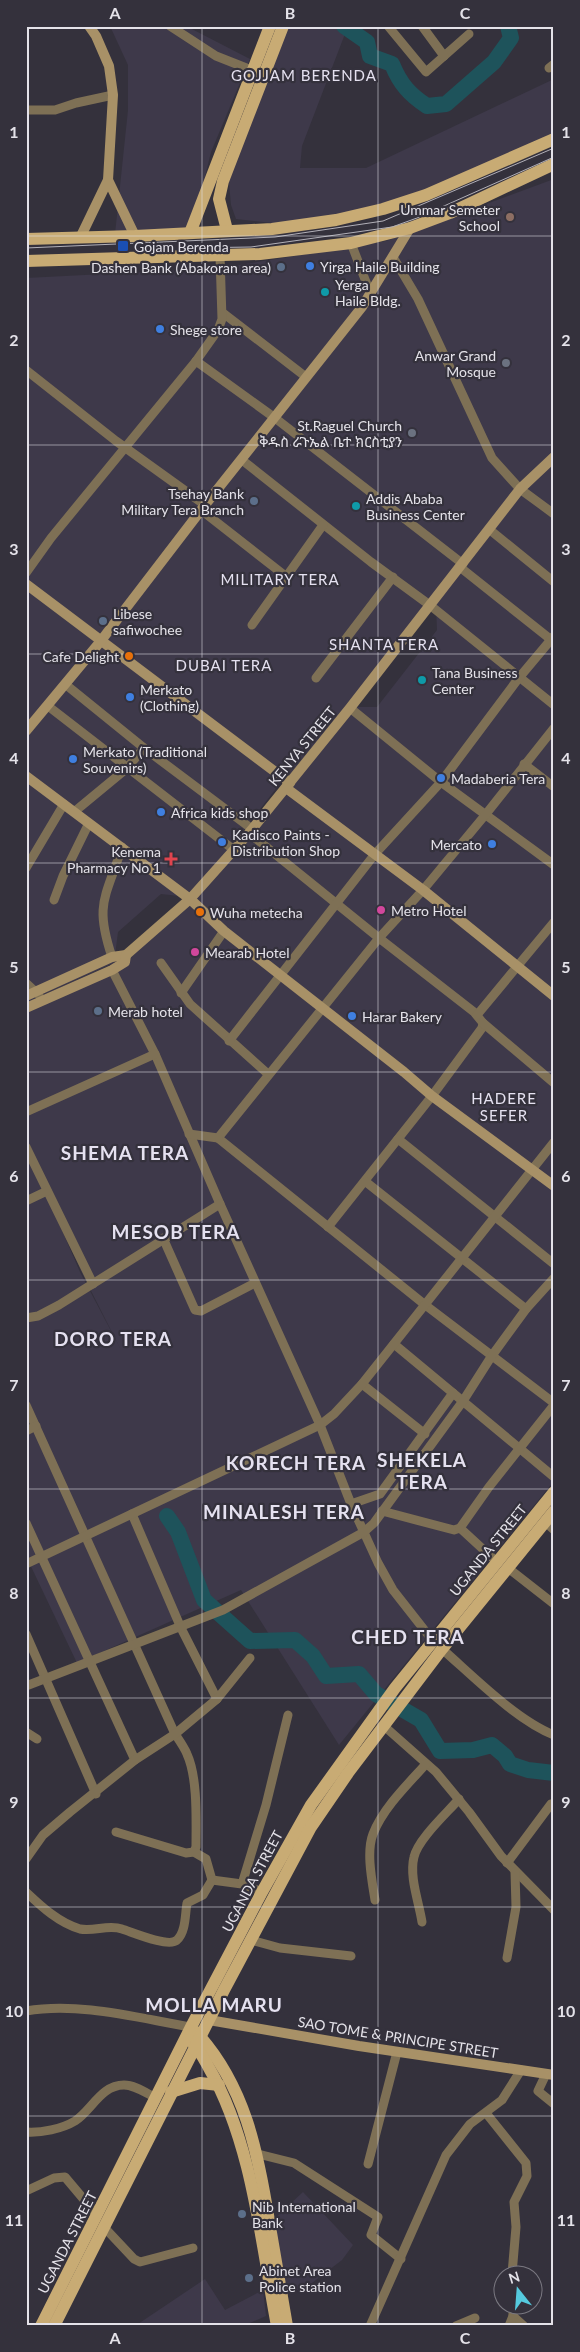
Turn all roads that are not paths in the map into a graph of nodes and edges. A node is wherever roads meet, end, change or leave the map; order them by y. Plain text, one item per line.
1 (89, 26) edge
2 (170, 26) edge
3 (283, 26) edge
4 (388, 26) edge
5 (422, 26) edge
6 (469, 34) dead end
7 (271, 35) edge
8 (444, 56) junction
9 (254, 71) junction
10 (113, 95) junction
11 (26, 110) edge
12 (554, 139) edge
13 (553, 165) edge
14 (108, 180) junction
15 (410, 228) junction
16 (227, 230) junction
17 (190, 233) junction
18 (81, 236) junction
19 (135, 236) junction
20 (26, 239) edge
21 (351, 242) junction
22 (220, 256) junction
23 (393, 257) junction
24 (26, 261) edge
25 (371, 295) junction
26 (223, 313) junction
27 (196, 361) junction
28 (26, 370) edge
29 (306, 376) junction
30 (275, 418) junction
31 (126, 448) junction
32 (554, 456) edge
33 (242, 460) junction
34 (520, 489) junction
35 (203, 507) junction
36 (554, 514) edge
37 (324, 526) junction
38 (490, 530) junction
39 (462, 566) junction
40 (26, 573) edge
41 (394, 577) junction
42 (288, 578) junction
43 (554, 582) edge
44 (26, 584) edge
45 (431, 606) junction
46 (252, 625) dead end
47 (553, 640) edge
48 (100, 642) junction
49 (316, 678) dead end
50 (518, 679) junction
51 (65, 684) junction
52 (554, 705) edge
53 (48, 706) junction
54 (350, 708) junction
55 (554, 728) edge
56 (26, 731) edge
57 (144, 748) junction
58 (524, 764) junction
59 (126, 769) junction
60 (28, 781) edge
61 (442, 782) junction
62 (288, 785) junction
63 (554, 787) edge
64 (64, 804) junction
65 (74, 812) junction
66 (486, 814) junction
67 (89, 823) junction
68 (250, 831) junction
69 (122, 847) junction
70 (234, 850) junction
71 (375, 854) junction
72 (554, 865) edge
73 (26, 868) edge
74 (423, 890) junction
75 (190, 899) junction
76 (54, 900) dead end
77 (337, 904) junction
78 (554, 922) edge
79 (224, 931) junction
80 (379, 938) junction
81 (126, 955) junction
82 (112, 957) junction
83 (161, 963) dead end
84 (516, 966) junction
85 (112, 970) junction
86 (282, 976) junction
87 (26, 983) edge
88 (31, 993) edge
89 (182, 993) junction
90 (554, 996) edge
91 (44, 1000) junction
92 (26, 1008) edge
93 (323, 1008) junction
94 (477, 1015) junction
95 (483, 1023) junction
96 (229, 1041) junction
97 (155, 1054) junction
98 (268, 1074) junction
99 (554, 1083) edge
100 (432, 1096) junction
101 (26, 1112) edge
102 (189, 1134) junction
103 (218, 1138) junction
104 (398, 1139) junction
105 (554, 1142) edge
106 (26, 1147) edge
107 (532, 1170) junction
108 (366, 1182) junction
109 (554, 1186) edge
110 (48, 1191) junction
111 (26, 1201) edge
112 (220, 1204) junction
113 (494, 1216) junction
114 (328, 1227) junction
115 (162, 1238) junction
116 (461, 1258) junction
117 (554, 1264) edge
118 (554, 1278) edge
119 (93, 1284) junction
120 (255, 1284) junction
121 (424, 1304) junction
122 (526, 1309) junction
123 (26, 1318) edge
124 (394, 1344) junction
125 (491, 1357) junction
126 (362, 1384) junction
127 (453, 1393) junction
128 (463, 1401) junction
129 (554, 1404) edge
130 (26, 1405) edge
131 (320, 1425) junction
132 (36, 1426) junction
133 (26, 1430) edge
134 (423, 1437) junction
135 (430, 1447) junction
136 (521, 1447) junction
137 (554, 1477) edge
138 (554, 1492) edge
139 (377, 1496) junction
140 (351, 1504) junction
141 (384, 1507) junction
142 (554, 1511) edge
143 (132, 1514) junction
144 (26, 1523) edge
145 (549, 1526) edge
146 (460, 1528) junction
147 (364, 1532) junction
148 (86, 1536) junction
149 (41, 1557) junction
150 (26, 1564) edge
151 (503, 1566) junction
152 (554, 1604) edge
153 (180, 1628) junction
154 (26, 1634) edge
155 (135, 1644) junction
156 (437, 1645) junction
157 (250, 1658) dead end
158 (91, 1662) junction
159 (47, 1678) junction
160 (26, 1686) edge
161 (217, 1699) junction
162 (288, 1715) dead end
163 (387, 1722) junction
164 (26, 1732) edge
165 (175, 1734) junction
166 (554, 1735) edge
167 (37, 1739) dead end
168 (135, 1760) junction
169 (426, 1764) junction
170 (96, 1794) junction
171 (459, 1799) junction
172 (552, 1804) dead end
173 (116, 1832) dead end
174 (194, 1852) junction
175 (26, 1859) edge
176 (507, 1863) junction
177 (515, 1872) junction
178 (212, 1880) junction
179 (242, 1884) junction
180 (26, 1892) edge
181 (262, 1892) junction
182 (375, 1900) dead end
183 (554, 1910) edge
184 (422, 1922) dead end
185 (251, 1940) junction
186 (351, 1956) dead end
187 (507, 1958) dead end
188 (26, 2011) edge
189 (208, 2020) junction
190 (193, 2036) junction
191 (397, 2052) junction
192 (520, 2070) junction
193 (550, 2074) edge
194 (219, 2085) junction
195 (171, 2092) junction
196 (156, 2098) junction
197 (554, 2104) edge
198 (486, 2113) junction
199 (26, 2132) edge
200 (258, 2154) junction
201 (368, 2164) dead end
202 (26, 2191) edge
203 (100, 2221) junction
204 (193, 2248) dead end
205 (401, 2258) junction
206 (513, 2264) edge
207 (513, 2316) joint
208 (475, 2318) dead end
209 (41, 2326) edge
210 (54, 2326) edge
211 (277, 2326) edge
212 (287, 2326) edge
213 (370, 2326) edge
214 (456, 2326) edge
215 (509, 2326) edge
216 (524, 2326) edge

1 - 10 street
2 - 9 street
3 - 7 main road
4 - 8 street
5 - 8 street
6 - 8 street
7 - 9 main road
7 - 16 main road
9 - 17 main road
10 - 11 street
10 - 14 street
12 - 16 main road
13 - 15 main road
14 - 18 street
14 - 19 street
15 - 21 main road
15 - 23 street
16 - 17 main road
17 - 19 main road
18 - 19 main road
18 - 20 main road
21 - 22 main road
21 - 25 street
22 - 24 main road
22 - 26 street
23 - 25 street
23 - 34 street
25 - 29 street
26 - 27 street
26 - 29 street
27 - 30 street
27 - 31 street
28 - 31 street
29 - 30 street
30 - 33 street
30 - 39 street
31 - 35 street
31 - 40 street
32 - 34 street, KENYA STREET
33 - 35 street
33 - 37 street
34 - 36 street
34 - 38 street, KENYA STREET
35 - 42 street
35 - 48 street
37 - 41 street
37 - 42 street
38 - 39 street, KENYA STREET
38 - 43 street
39 - 45 street, KENYA STREET
39 - 47 street
41 - 45 street
41 - 49 street
42 - 46 street
44 - 48 street
45 - 50 street
45 - 54 street, KENYA STREET
47 - 50 street
48 - 51 street
48 - 62 street
50 - 52 street
50 - 61 street
51 - 53 street
51 - 57 street
53 - 56 street
53 - 59 street
54 - 61 street
54 - 62 street, KENYA STREET
55 - 58 street
57 - 59 street
57 - 68 street
58 - 63 street
58 - 66 street
59 - 65 street
59 - 70 street
60 - 64 street
61 - 66 street
61 - 71 street
62 - 68 street, KENYA STREET
62 - 71 street
64 - 65 street
64 - 73 street
65 - 67 street
66 - 72 street
66 - 74 street
67 - 69 street
67 - 76 street
68 - 70 street, KENYA STREET
68 - 77 street
69 - 75 street
69 - 82 street
70 - 75 street, KENYA STREET
71 - 74 street
71 - 77 street
74 - 80 street
74 - 84 street
75 - 79 street
75 - 81 street, KENYA STREET
77 - 80 street
77 - 86 street
78 - 84 street
79 - 86 street
79 - 89 street
80 - 93 street
80 - 94 street
81 - 82 street
81 - 85 street, KENYA STREET
82 - 88 street
83 - 89 street
84 - 90 street
84 - 94 street
85 - 91 street
85 - 97 street
86 - 93 street
86 - 96 street
87 - 88 street
88 - 91 street
89 - 96 street
91 - 92 street
93 - 98 street
93 - 100 street
94 - 95 street
95 - 99 street
95 - 100 street
96 - 98 street
97 - 101 street
97 - 102 street
98 - 103 street
100 - 104 street
100 - 107 street
102 - 103 street
102 - 112 street
103 - 114 street
104 - 108 street
104 - 113 street
105 - 107 street
106 - 110 street
107 - 109 street
107 - 113 street
108 - 114 street
108 - 116 street
110 - 111 street
110 - 119 street
112 - 115 street
112 - 120 street
113 - 116 street
113 - 117 street
114 - 121 street
115 - 119 street
115 - 120 street
116 - 121 street
116 - 122 street
118 - 122 street
119 - 123 street
120 - 131 street
121 - 124 street
121 - 125 street
122 - 125 street
124 - 126 street
124 - 127 street
125 - 128 street
125 - 129 street
126 - 131 street
126 - 134 street
127 - 128 street
127 - 134 street
128 - 135 street
128 - 136 street
129 - 136 street
130 - 132 street
131 - 140 street
131 - 143 street
132 - 133 street
132 - 148 street
134 - 135 street
134 - 139 street
135 - 141 street
136 - 137 street
136 - 146 street
138 - 151 main road, UGANDA STREET
139 - 140 street
139 - 141 street
140 - 147 street
141 - 146 street
141 - 147 street
142 - 145 main road, UGANDA STREET
143 - 148 street
143 - 153 street
144 - 149 street
145 - 151 main road, UGANDA STREET
146 - 151 street
147 - 153 street
147 - 156 street
148 - 149 street
148 - 155 street
149 - 150 street
149 - 158 street
151 - 152 street
151 - 156 main road, UGANDA STREET
153 - 155 street
153 - 161 street
154 - 159 street
155 - 158 street
155 - 165 street
156 - 163 main road, UGANDA STREET
156 - 166 street
156 - 181 main road, UGANDA STREET
157 - 161 street
158 - 159 street
158 - 168 street
159 - 160 street
159 - 170 street
161 - 165 street
162 - 179 street
163 - 169 street
163 - 185 main road, UGANDA STREET
164 - 167 street
165 - 168 street
165 - 174 street
168 - 170 street
169 - 171 street
169 - 182 street
170 - 175 street
171 - 176 street
171 - 184 street
172 - 176 street
173 - 174 street
174 - 178 street
176 - 177 street
177 - 183 street
177 - 187 street
178 - 179 street
178 - 180 street
179 - 181 street
181 - 190 main road, UGANDA STREET
185 - 186 street
185 - 189 main road, UGANDA STREET
188 - 190 street
189 - 190 main road, UGANDA STREET
189 - 191 street, SAO TOME & PRINCIPE STREET
190 - 194 main road
190 - 195 main road, UGANDA STREET
190 - 196 main road, UGANDA STREET
190 - 200 main road
191 - 192 street, SAO TOME & PRINCIPE STREET
191 - 201 street
192 - 193 street, SAO TOME & PRINCIPE STREET
192 - 198 street
193 - 197 street
194 - 195 main road
194 - 211 main road
195 - 203 main road, UGANDA STREET
196 - 199 street
196 - 203 main road, UGANDA STREET
198 - 205 street
198 - 206 street
200 - 205 street
200 - 212 main road
202 - 203 street
203 - 204 street
203 - 209 main road, UGANDA STREET
203 - 210 main road, UGANDA STREET
205 - 213 street
207 - 215 street
207 - 216 street
208 - 214 street

